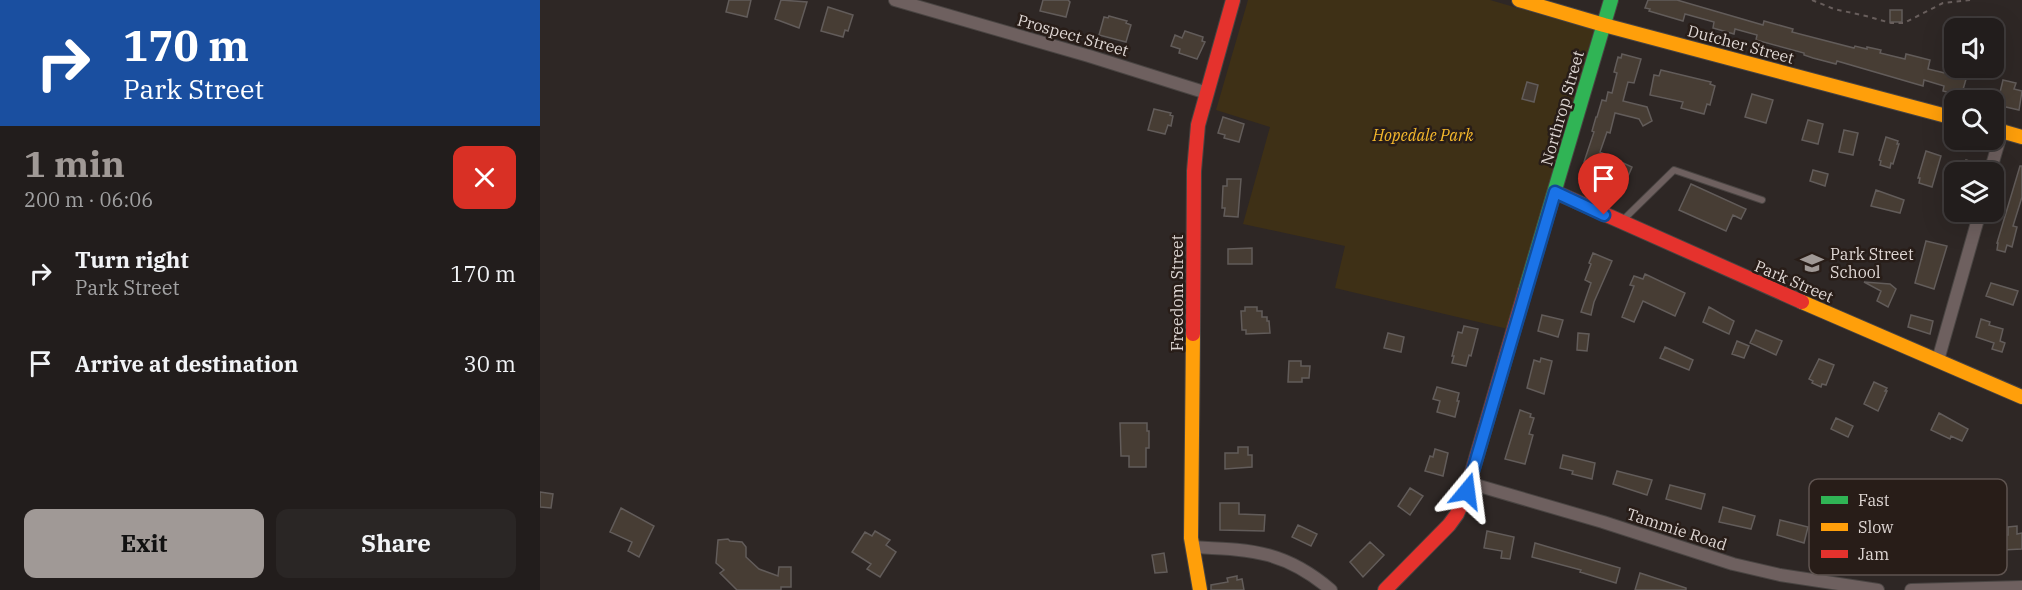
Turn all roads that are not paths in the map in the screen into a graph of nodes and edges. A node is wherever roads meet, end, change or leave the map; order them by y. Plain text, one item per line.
1 (895, 0) edge
2 (1233, 0) edge
3 (1519, 0) edge
4 (1611, 0) edge
5 (1604, 25) junction
6 (1207, 93) junction
7 (1944, 115) edge
8 (2004, 132) edge
9 (2022, 137) edge
10 (1555, 192) junction
11 (1762, 200) dead end
12 (1621, 222) junction
13 (1977, 222) edge
14 (1938, 360) junction
15 (2022, 397) edge
16 (1470, 483) junction
17 (1193, 547) junction
18 (2022, 587) edge
19 (1957, 589) edge
20 (1200, 590) edge
21 (1331, 590) edge
22 (1386, 590) edge
23 (1878, 590) edge
24 (1911, 590) edge

1 - 6 street, Prospect Street
2 - 6 street, Freedom Street
3 - 5 street, Dutcher Street
4 - 5 street, Northrop Street
5 - 7 street, Dutcher Street
5 - 10 street, Northrop Street
6 - 17 street, Freedom Street
8 - 9 street
10 - 12 street, Park Street
10 - 16 street, Northrop Street
11 - 12 lane
12 - 14 street, Park Street
13 - 14 street
14 - 15 street, Park Street
16 - 22 street, Northrop Street
16 - 23 street, Tammie Road
17 - 20 street, Freedom Street
17 - 21 street
18 - 19 street
19 - 24 street

